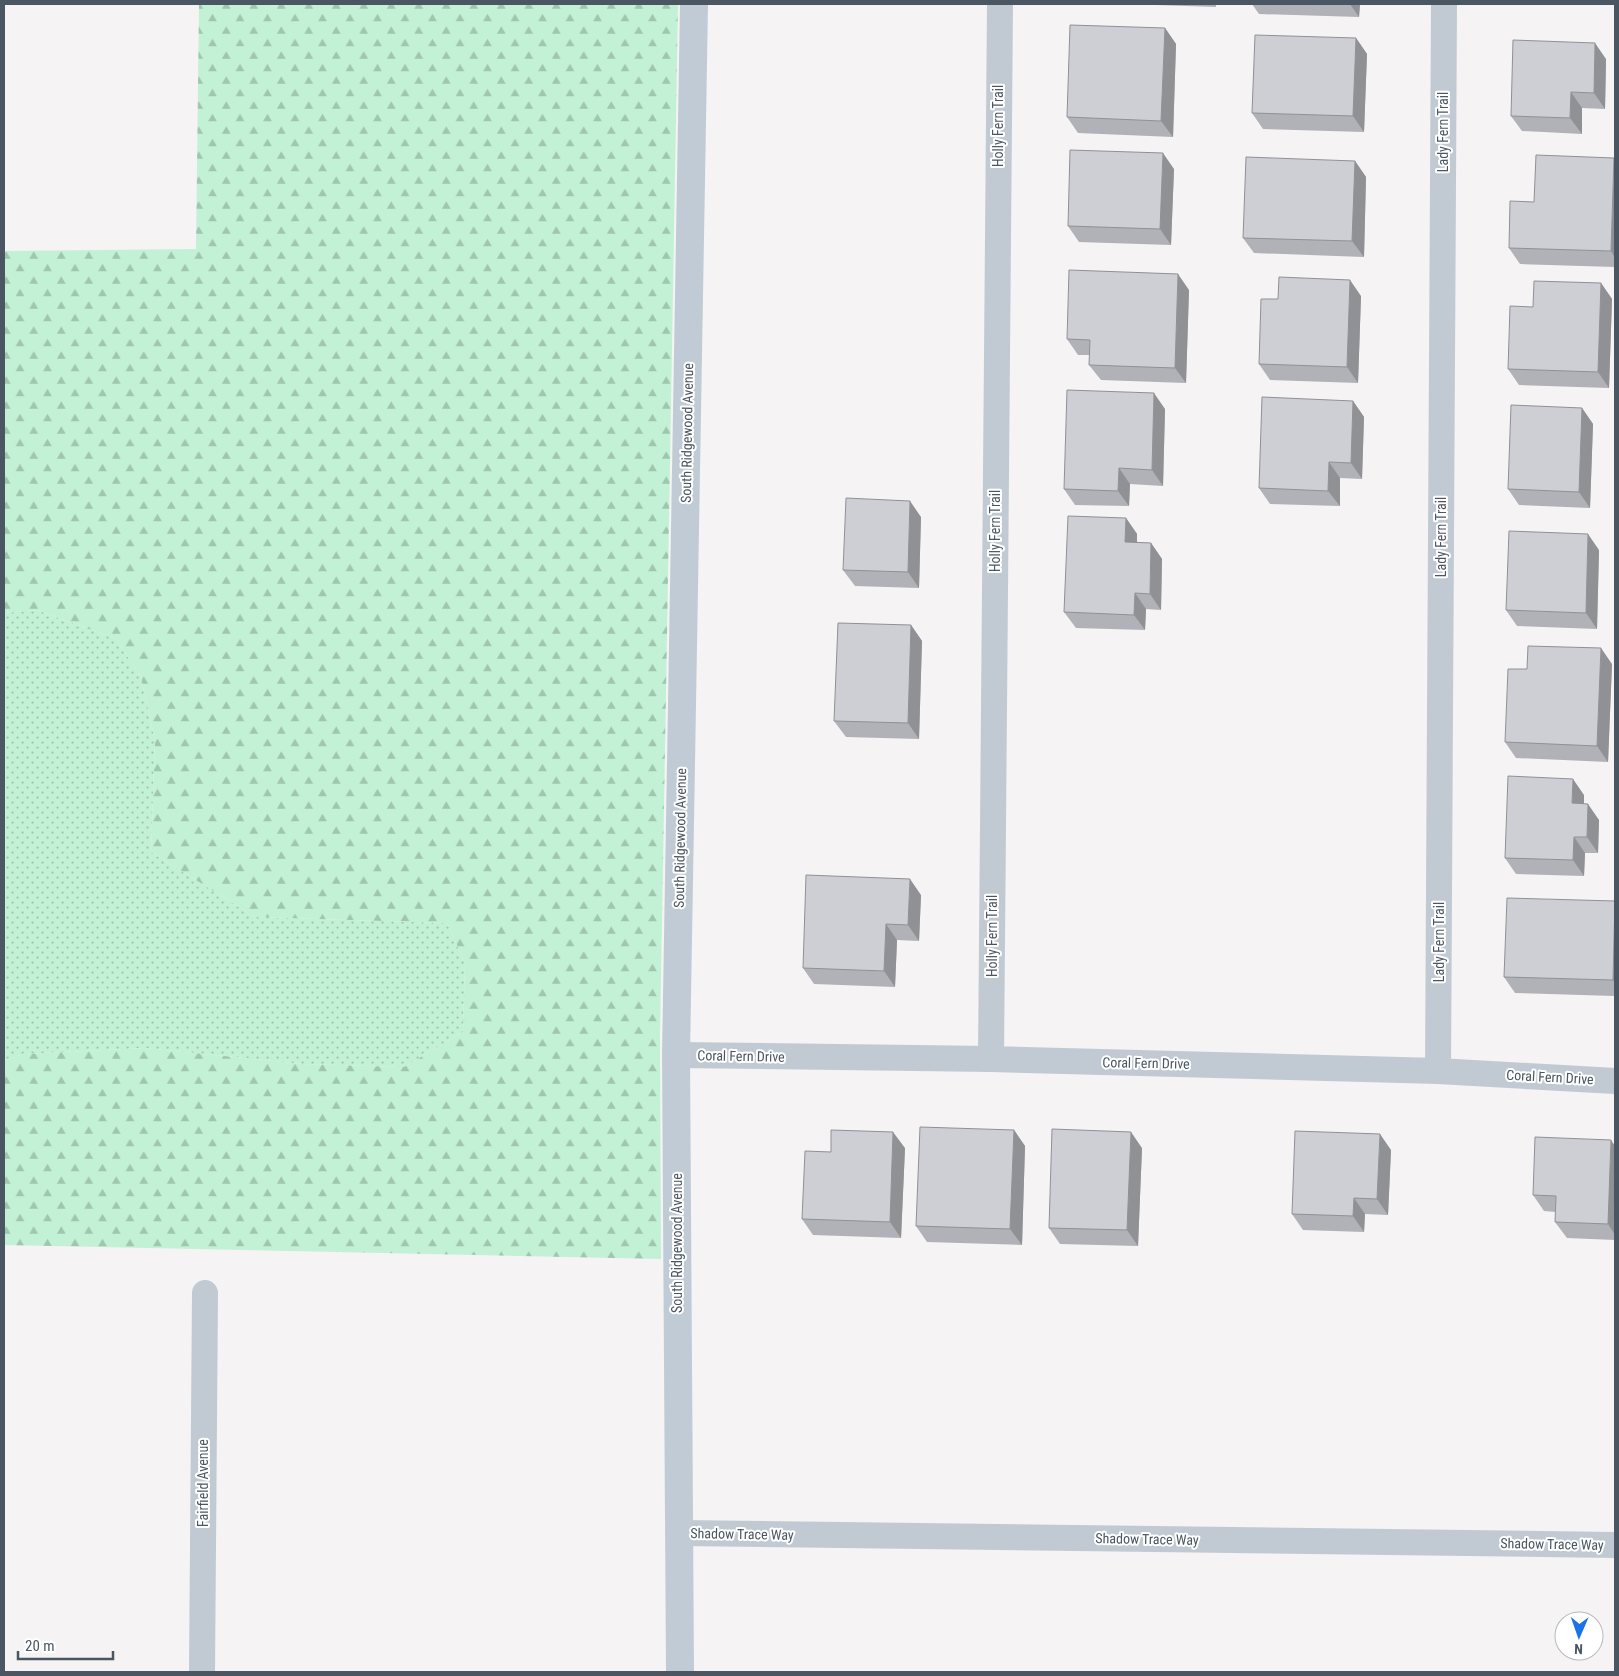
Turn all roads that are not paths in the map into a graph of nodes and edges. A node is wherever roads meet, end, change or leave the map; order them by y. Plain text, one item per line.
1 (694, 4) edge
2 (1000, 4) edge
3 (1444, 4) edge
4 (676, 1055) junction
5 (991, 1059) junction
6 (1438, 1070) junction
7 (1615, 1081) edge
8 (204, 1293) dead end
9 (679, 1534) junction
10 (1615, 1545) edge
11 (202, 1672) edge
12 (680, 1672) edge

1 - 4 street, South Ridgewood Avenue
2 - 5 street, Holly Fern Trail
3 - 6 street, Lady Fern Trail
4 - 5 street, Coral Fern Drive
4 - 9 street, South Ridgewood Avenue
5 - 6 street, Coral Fern Drive
6 - 7 street, Coral Fern Drive
8 - 11 street, Fairfield Avenue
9 - 10 street, Shadow Trace Way
9 - 12 street, South Ridgewood Avenue

